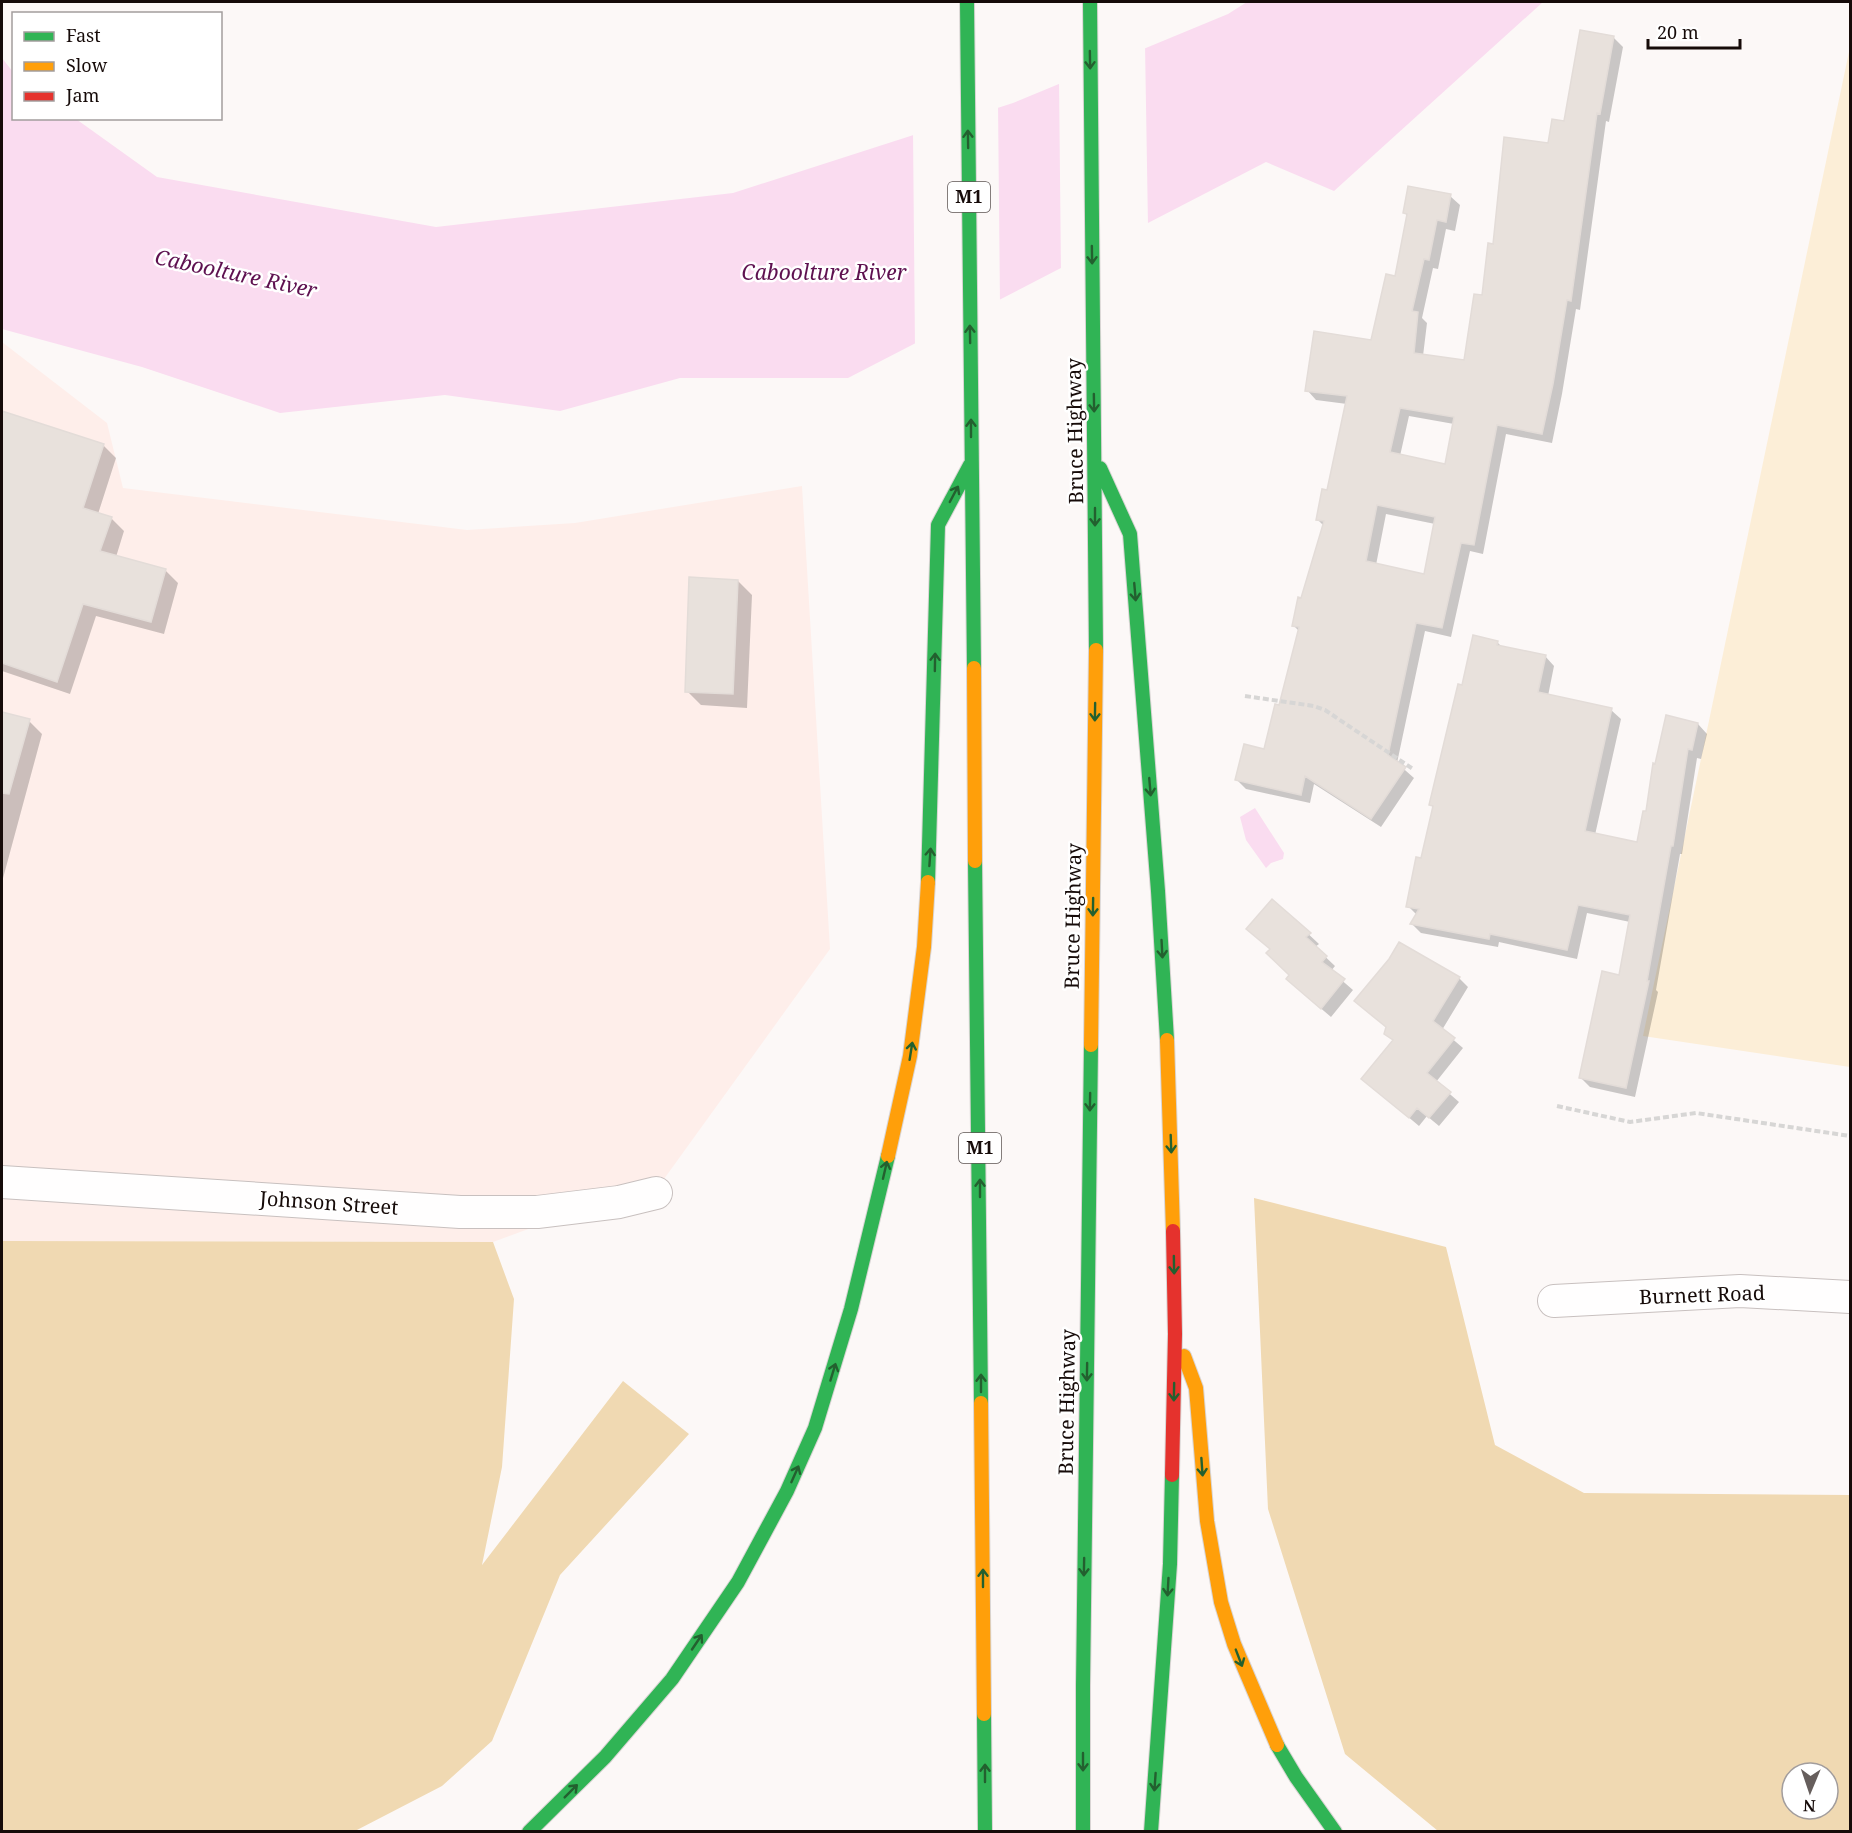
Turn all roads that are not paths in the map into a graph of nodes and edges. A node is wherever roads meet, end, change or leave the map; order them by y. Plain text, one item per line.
1 (967, 2) edge
2 (1090, 2) edge
3 (1095, 458) junction
4 (971, 464) junction
5 (2, 1182) edge
6 (656, 1193) dead end
7 (1851, 1297) edge
8 (1554, 1300) dead end
9 (1175, 1334) junction
10 (529, 1832) edge
11 (985, 1832) edge
12 (1083, 1832) edge
13 (1151, 1832) edge
14 (1335, 1832) edge

4 -> 1 highway, M1
2 -> 3 highway, Bruce Highway
3 -> 9 highway
3 -> 12 highway, Bruce Highway
10 -> 4 highway
11 -> 4 highway, M1
5 - 6 street, Johnson Street
7 - 8 street, Burnett Road
9 -> 13 highway
9 -> 14 highway

